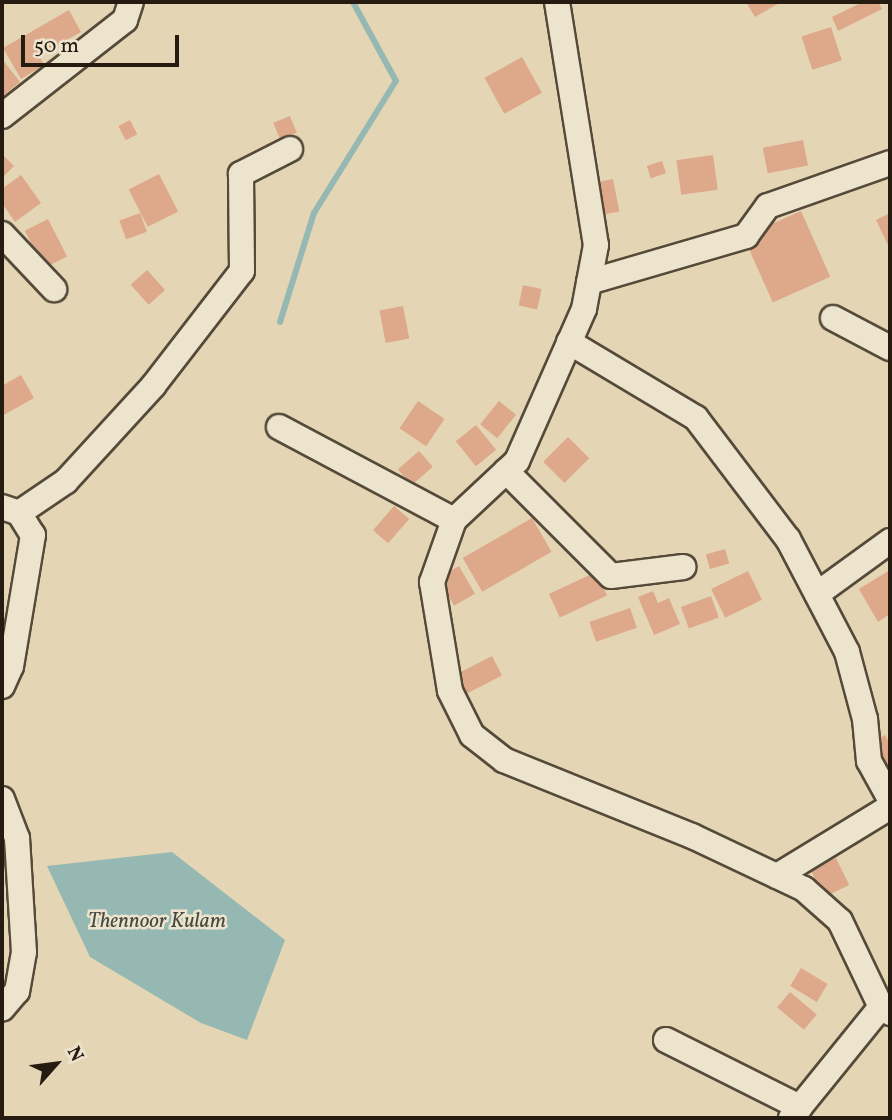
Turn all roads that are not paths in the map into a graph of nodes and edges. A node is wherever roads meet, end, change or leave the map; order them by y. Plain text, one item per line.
1 (131, 2) edge
2 (557, 2) edge
3 (2, 116) edge
4 (290, 149) dead end
5 (890, 163) edge
6 (2, 234) edge
7 (589, 282) junction
8 (54, 289) dead end
9 (832, 318) dead end
10 (569, 342) junction
11 (890, 348) edge
12 (279, 427) dead end
13 (506, 471) junction
14 (10, 510) edge
15 (454, 520) junction
16 (890, 541) edge
17 (683, 567) dead end
18 (817, 594) junction
19 (2, 686) edge
20 (2, 799) edge
21 (890, 799) edge
22 (890, 807) edge
23 (10, 860) edge
24 (777, 876) junction
25 (2, 1009) edge
26 (886, 1010) edge
27 (666, 1040) dead end
28 (795, 1113) edge

1 - 3 street
2 - 7 street
4 - 14 street
5 - 7 street
6 - 8 street
7 - 10 street
9 - 11 street
10 - 13 street
10 - 18 street
12 - 15 street
13 - 15 street
13 - 17 street
14 - 19 street
15 - 24 street
16 - 18 street
18 - 21 street
20 - 23 street
22 - 24 street
23 - 25 street
24 - 26 street
26 - 28 street
27 - 28 street

